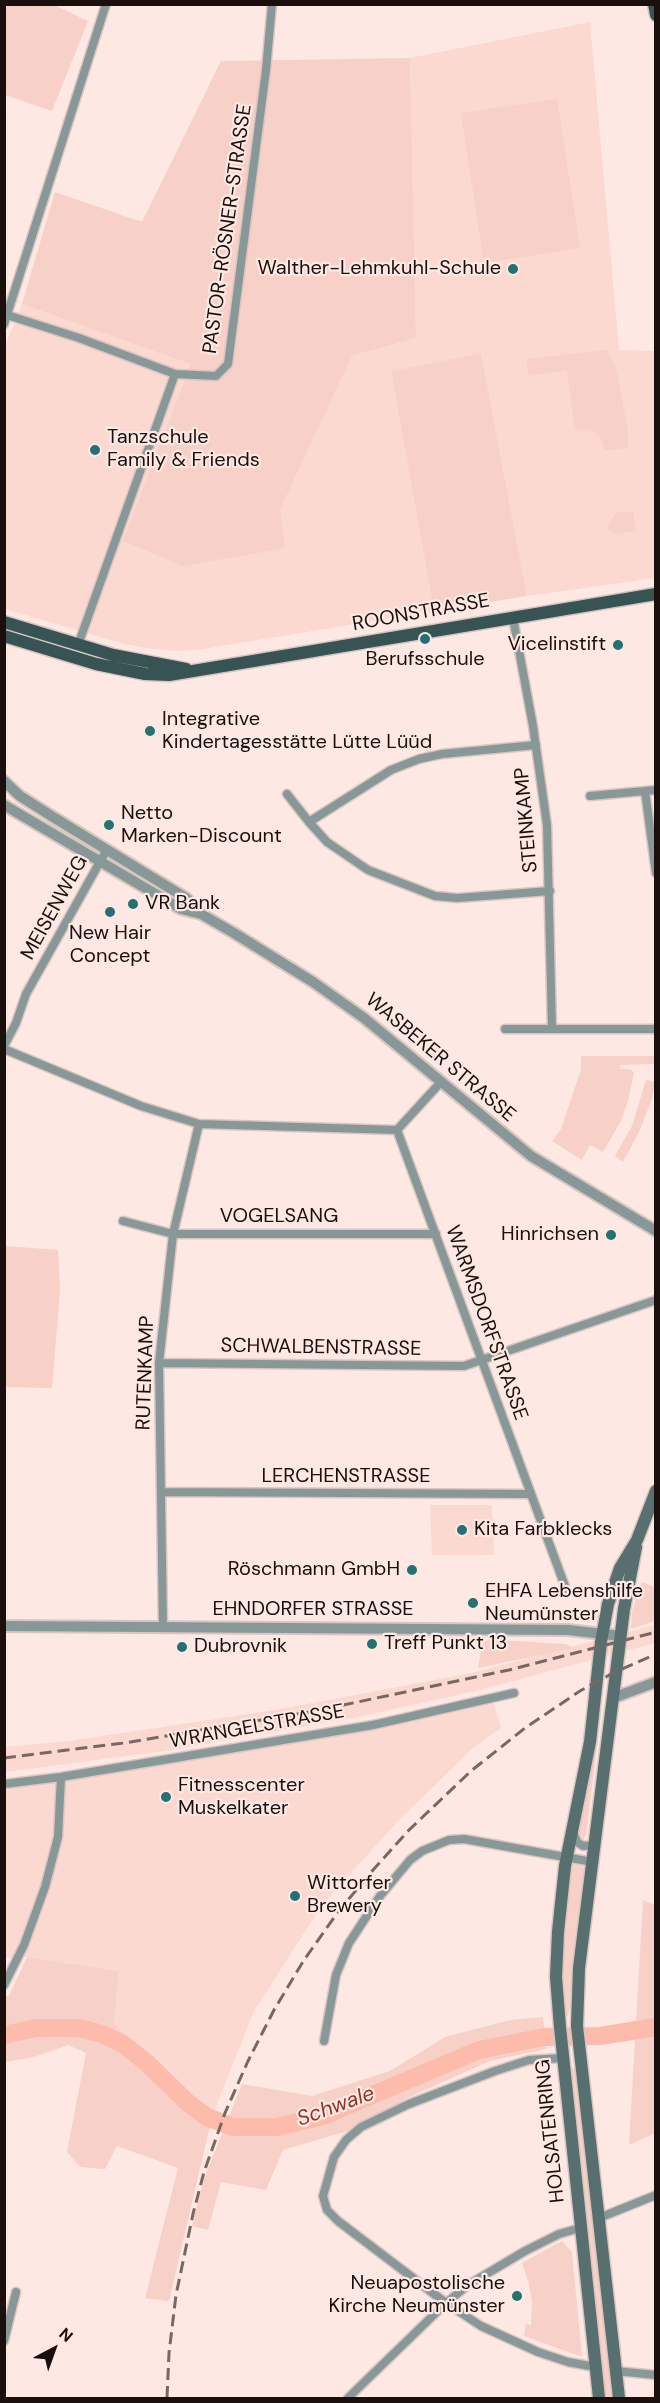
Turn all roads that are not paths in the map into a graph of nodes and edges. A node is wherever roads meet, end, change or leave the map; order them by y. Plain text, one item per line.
1 (106, 4) edge
2 (272, 4) edge
3 (654, 4) edge
4 (656, 15) edge
5 (6, 314) edge
6 (4, 324) edge
7 (175, 374) junction
8 (656, 594) edge
9 (513, 618) junction
10 (4, 622) edge
11 (4, 636) edge
12 (78, 645) junction
13 (193, 670) junction
14 (536, 745) junction
15 (4, 781) edge
16 (656, 790) edge
17 (645, 791) junction
18 (287, 794) dead end
19 (590, 796) dead end
20 (4, 805) edge
21 (309, 822) junction
22 (106, 851) junction
23 (100, 862) junction
24 (656, 873) edge
25 (550, 891) junction
26 (201, 914) junction
27 (505, 1029) dead end
28 (552, 1029) junction
29 (656, 1029) edge
30 (4, 1047) edge
31 (441, 1082) junction
32 (199, 1124) junction
33 (397, 1130) junction
34 (123, 1221) dead end
35 (656, 1231) edge
36 (173, 1234) junction
37 (436, 1234) junction
38 (656, 1300) edge
39 (482, 1361) junction
40 (159, 1363) junction
41 (656, 1491) edge
42 (161, 1492) junction
43 (530, 1494) junction
44 (637, 1540) junction
45 (566, 1589) dead end
46 (4, 1626) edge
47 (163, 1628) junction
48 (602, 1634) junction
49 (621, 1636) junction
50 (656, 1682) edge
51 (514, 1693) dead end
52 (613, 1698) junction
53 (61, 1777) junction
54 (4, 1784) edge
55 (572, 1832) junction
56 (595, 1845) junction
57 (566, 1858) junction
58 (593, 1862) junction
59 (4, 1985) edge
60 (324, 2041) dead end
61 (562, 2053) junction
62 (656, 2195) edge
63 (599, 2218) junction
64 (580, 2228) junction
65 (16, 2292) dead end
66 (446, 2303) junction
67 (4, 2341) edge
68 (596, 2367) junction
69 (616, 2371) junction
70 (656, 2375) edge
71 (348, 2398) edge
72 (599, 2398) edge
73 (619, 2398) edge

1 - 5 street
2 - 7 street, PASTOR-RÖSNER-STRASSE
3 - 4 main road
5 - 6 street
5 - 7 street, PASTOR-RÖSNER-STRASSE
7 - 12 street
8 - 9 main road, ROONSTRASSE
9 - 13 main road, ROONSTRASSE
9 - 14 street, STEINKAMP
10 - 12 main road, ROONSTRASSE
11 - 13 main road, ROONSTRASSE
12 - 13 main road, ROONSTRASSE
14 - 21 street, STEINKAMP
14 - 25 street, STEINKAMP
15 - 22 street, WASBEKER STRASSE
16 - 17 street
17 - 19 street
17 - 24 street
18 - 21 street, STEINKAMP
20 - 23 street, WASBEKER STRASSE
21 - 25 street, STEINKAMP
22 - 23 street, MEISENWEG
22 - 26 street, WASBEKER STRASSE
23 - 26 street, WASBEKER STRASSE
23 - 30 street, MEISENWEG
25 - 28 street, STEINKAMP
26 - 31 street, WASBEKER STRASSE
27 - 28 street
28 - 29 street
30 - 32 street
31 - 33 street
31 - 35 street, WASBEKER STRASSE
32 - 33 street
32 - 36 street, RUTENKAMP
33 - 37 street, WARMSDORFSTRASSE
34 - 36 street, VOGELSANG
36 - 37 street, VOGELSANG
36 - 40 street, RUTENKAMP
37 - 39 street, WARMSDORFSTRASSE
38 - 39 street, SCHWALBENSTRASSE
39 - 40 street, SCHWALBENSTRASSE
39 - 43 street, WARMSDORFSTRASSE
40 - 42 street, RUTENKAMP
41 - 44 main road
42 - 43 street, LERCHENSTRASSE
42 - 47 street, RUTENKAMP
43 - 45 street, WARMSDORFSTRASSE
44 - 48 main road, HOLSATENRING
44 - 49 main road, HOLSATENRING
46 - 47 street, EHNDORFER STRASSE
47 - 48 street, EHNDORFER STRASSE
48 - 49 street, EHNDORFER STRASSE
48 - 55 main road, HOLSATENRING
49 - 52 main road, HOLSATENRING
50 - 52 street
51 - 53 street, WRANGELSTRASSE
52 - 56 main road, HOLSATENRING
53 - 54 street, WRANGELSTRASSE
53 - 59 street
55 - 56 street
55 - 57 main road, HOLSATENRING
56 - 58 main road, HOLSATENRING
57 - 58 street
57 - 60 street
57 - 61 main road, HOLSATENRING
58 - 63 main road, HOLSATENRING
61 - 64 main road, HOLSATENRING
61 - 66 street
62 - 63 street
63 - 69 main road, HOLSATENRING
64 - 66 street
64 - 68 main road, HOLSATENRING
65 - 67 street
66 - 68 street
66 - 71 street
68 - 72 main road, HOLSATENRING
69 - 70 street
69 - 73 main road, HOLSATENRING

